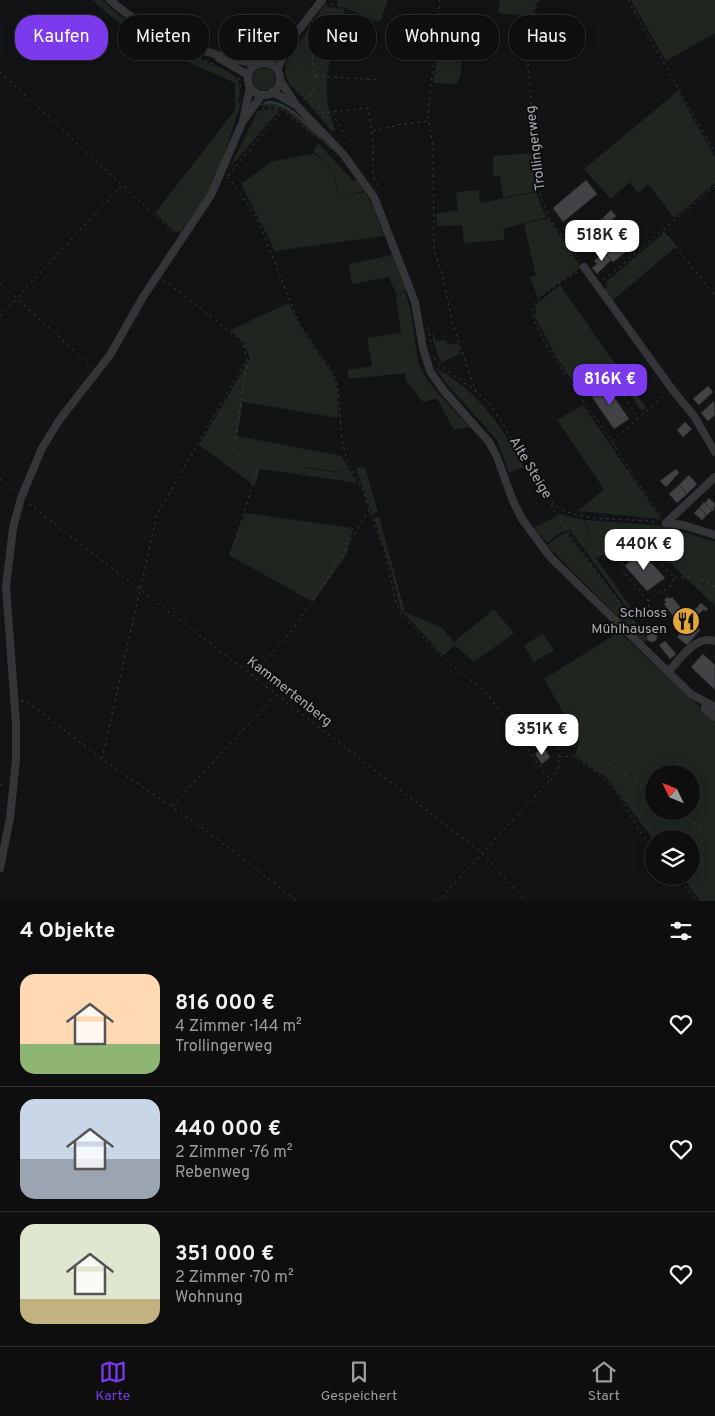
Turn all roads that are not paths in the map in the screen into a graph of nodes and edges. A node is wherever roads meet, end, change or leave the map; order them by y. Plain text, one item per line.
1 (110, 0) edge
2 (322, 0) edge
3 (298, 31) edge
4 (211, 53) junction
5 (269, 60) edge
6 (281, 60) edge
7 (266, 63) junction
8 (256, 64) junction
9 (277, 70) junction
10 (248, 75) junction
11 (280, 80) junction
12 (250, 87) junction
13 (272, 92) junction
14 (262, 95) junction
15 (296, 104) junction
16 (243, 121) junction
17 (584, 267) road end
18 (715, 452) edge
19 (715, 477) edge
20 (715, 535) edge
21 (715, 641) edge
22 (668, 672) junction
23 (705, 704) junction
24 (715, 707) edge
25 (715, 717) edge
26 (0, 868) edge

1 - 4 street
2 - 3 street
4 - 8 street
4 - 10 street
5 - 7 street
6 - 9 street
7 - 8 street
7 - 9 street
8 - 10 street
9 - 11 street
10 - 12 street
11 - 13 street
11 - 15 street
12 - 14 street
12 - 16 street
13 - 14 street
13 - 15 street
14 - 16 street
15 - 22 street
16 - 26 street
17 - 18 street
19 - 20 street
21 - 22 street
22 - 23 street
23 - 24 street
23 - 25 street

